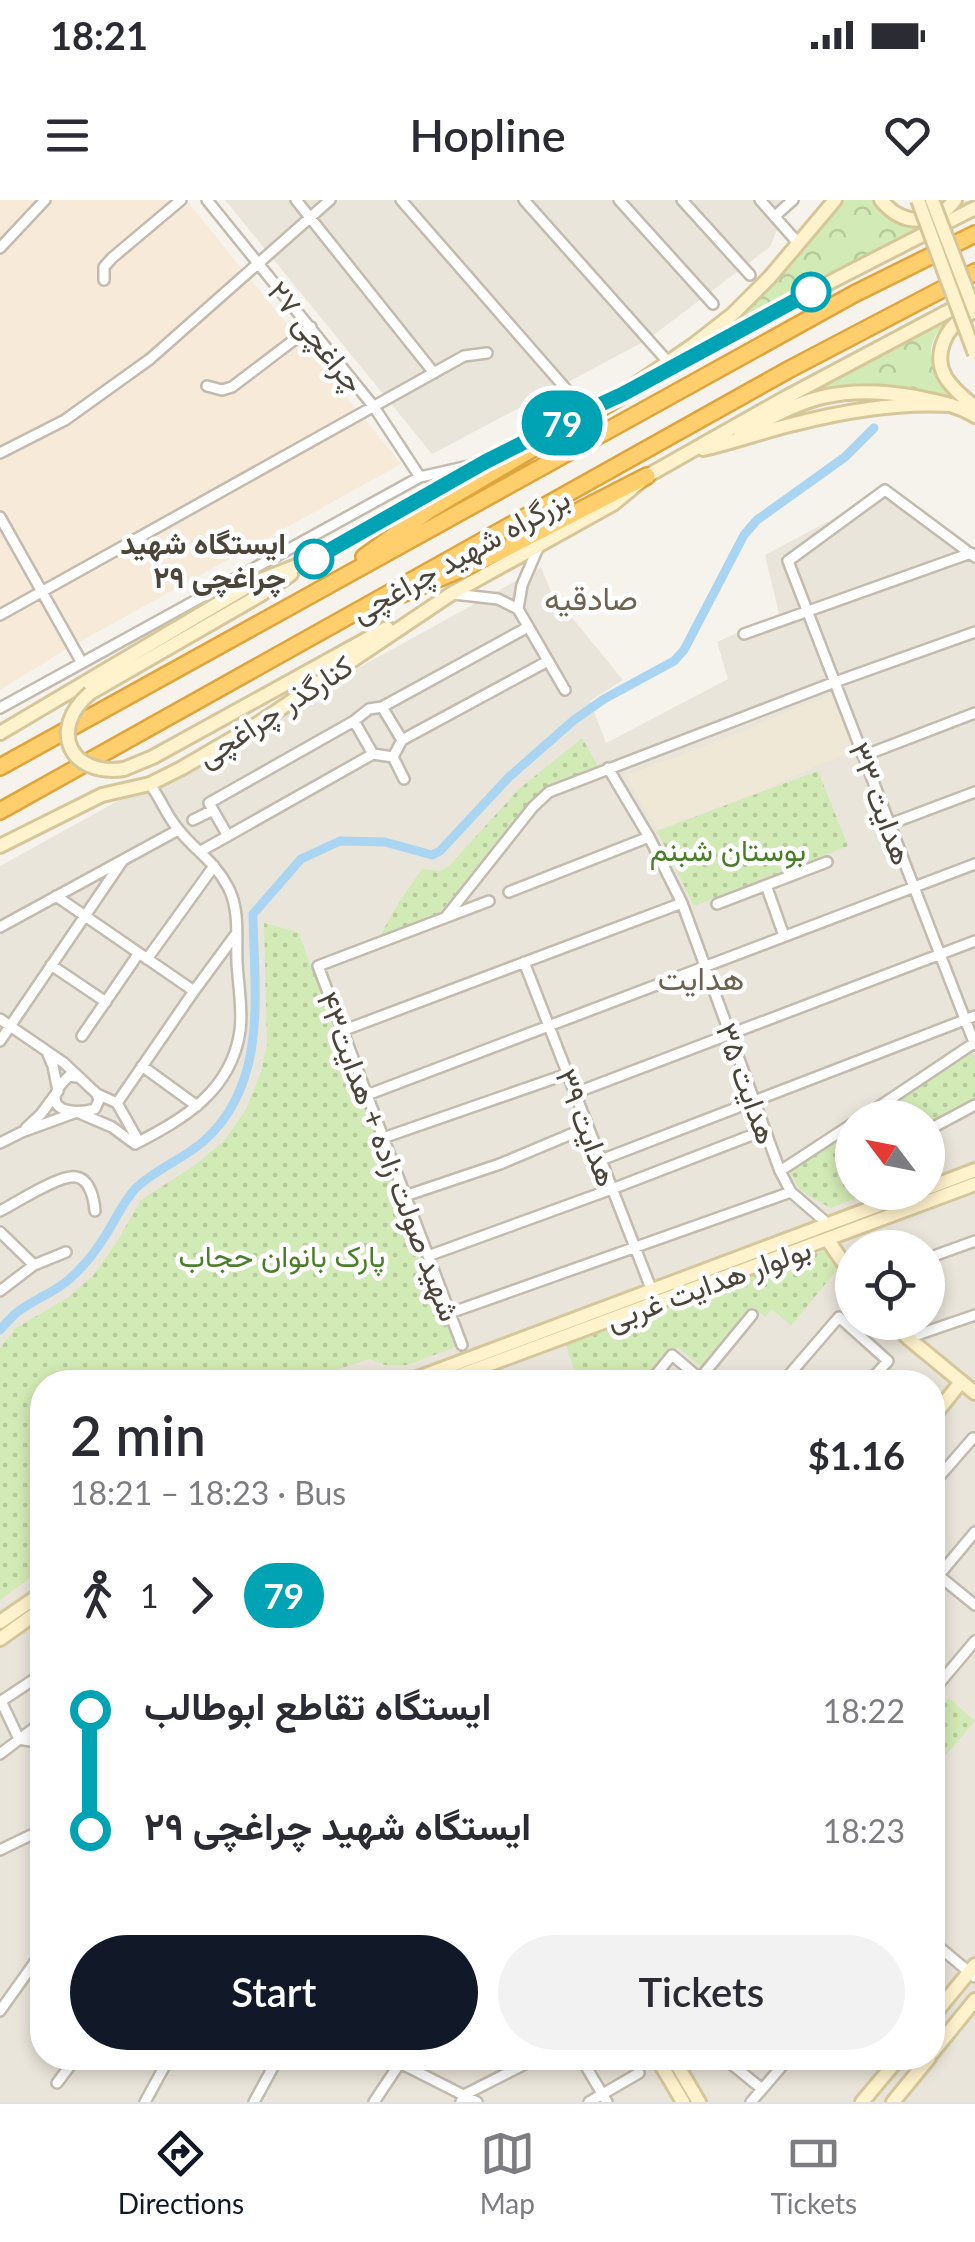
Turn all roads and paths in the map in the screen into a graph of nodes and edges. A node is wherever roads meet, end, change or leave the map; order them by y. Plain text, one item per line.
1 (45, 200) edge
2 (181, 200) edge
3 (207, 200) edge
4 (296, 200) edge
5 (330, 200) edge
6 (401, 200) edge
7 (524, 200) edge
8 (619, 200) edge
9 (682, 200) edge
10 (760, 200) edge
11 (793, 200) edge
12 (835, 200) edge
13 (881, 200) edge
14 (918, 200) edge
15 (932, 200) edge
16 (955, 200) edge
17 (975, 208) edge
18 (775, 216) junction
19 (310, 217) junction
20 (975, 234) edge
21 (798, 243) junction
22 (0, 248) edge
23 (258, 263) junction
24 (975, 272) edge
25 (750, 274) dead end
26 (104, 280) dead end
27 (975, 297) edge
28 (713, 304) dead end
29 (975, 313) edge
30 (311, 326) junction
31 (487, 352) dead end
32 (975, 354) edge
33 (669, 363) junction
34 (434, 373) junction
35 (207, 386) dead end
36 (623, 394) junction
37 (573, 397) dead end
38 (951, 405) junction
39 (374, 407) junction
40 (975, 408) edge
41 (975, 416) edge
42 (730, 443) junction
43 (688, 452) junction
44 (0, 453) edge
45 (485, 462) junction
46 (647, 476) junction
47 (420, 477) junction
48 (0, 517) edge
49 (538, 548) junction
50 (973, 555) edge
51 (305, 564) junction
52 (331, 585) junction
53 (42, 592) junction
54 (451, 594) junction
55 (361, 609) junction
56 (518, 610) junction
57 (807, 610) junction
58 (0, 615) edge
59 (528, 626) junction
60 (975, 632) edge
61 (744, 634) dead end
62 (548, 661) junction
63 (82, 663) junction
64 (835, 682) junction
65 (565, 690) dead end
66 (382, 707) junction
67 (0, 708) edge
68 (975, 713) edge
69 (354, 720) junction
70 (0, 733) edge
71 (402, 740) junction
72 (373, 754) junction
73 (863, 756) junction
74 (393, 757) junction
75 (0, 767) edge
76 (608, 768) junction
77 (404, 778) dead end
78 (150, 784) junction
79 (975, 792) edge
80 (213, 810) junction
81 (0, 811) edge
82 (193, 820) dead end
83 (890, 824) junction
84 (178, 830) junction
85 (228, 836) junction
86 (649, 837) junction
87 (0, 846) edge
88 (201, 851) junction
89 (123, 860) junction
90 (826, 862) dead end
91 (975, 864) edge
92 (214, 866) junction
93 (766, 885) junction
94 (914, 887) junction
95 (509, 892) dead end
96 (56, 896) junction
97 (488, 902) dead end
98 (682, 903) junction
99 (717, 904) dead end
100 (85, 916) junction
101 (445, 918) junction
102 (1, 928) edge
103 (236, 934) junction
104 (784, 936) junction
105 (975, 941) edge
106 (940, 954) junction
107 (143, 956) junction
108 (524, 962) junction
109 (52, 965) junction
110 (705, 965) junction
111 (194, 990) junction
112 (106, 1002) junction
113 (970, 1018) edge
114 (0, 1019) edge
115 (548, 1024) junction
116 (10, 1026) junction
117 (342, 1031) junction
118 (730, 1034) junction
119 (82, 1036) dead end
120 (0, 1040) edge
121 (974, 1044) edge
122 (46, 1050) junction
123 (142, 1066) junction
124 (568, 1074) junction
125 (76, 1077) junction
126 (58, 1091) junction
127 (575, 1093) junction
128 (96, 1094) junction
129 (367, 1095) junction
130 (754, 1099) junction
131 (889, 1100) edge
132 (117, 1103) junction
133 (197, 1106) junction
134 (975, 1106) edge
135 (77, 1112) junction
136 (945, 1121) edge
137 (588, 1127) junction
138 (765, 1130) junction
139 (22, 1132) junction
140 (835, 1135) edge
141 (383, 1138) junction
142 (0, 1143) edge
143 (137, 1143) junction
144 (601, 1160) junction
145 (975, 1170) edge
146 (780, 1172) junction
147 (945, 1184) edge
148 (975, 1184) edge
149 (945, 1188) edge
150 (612, 1189) junction
151 (791, 1192) junction
152 (405, 1196) junction
153 (866, 1210) edge
154 (889, 1210) edge
155 (0, 1211) edge
156 (95, 1211) dead end
157 (828, 1224) junction
158 (0, 1232) edge
159 (826, 1239) junction
160 (975, 1242) edge
161 (634, 1246) junction
162 (66, 1252) dead end
163 (835, 1252) edge
164 (945, 1252) edge
165 (428, 1256) junction
166 (34, 1264) junction
167 (652, 1291) junction
168 (0, 1292) edge
169 (450, 1313) junction
170 (975, 1315) edge
171 (752, 1316) dead end
172 (945, 1325) edge
173 (562, 1331) junction
174 (911, 1340) edge
175 (462, 1345) dead end
176 (443, 1370) edge
177 (470, 1370) edge
178 (660, 1370) edge
179 (689, 1370) edge
180 (710, 1370) edge
181 (793, 1370) edge
182 (880, 1370) edge
183 (969, 1384) edge
184 (945, 1406) edge
185 (973, 1438) edge
186 (945, 1470) edge
187 (975, 1532) edge
188 (945, 1564) edge
189 (945, 1580) edge
190 (30, 1602) edge
191 (975, 1605) edge
192 (30, 1618) edge
193 (0, 1622) edge
194 (0, 1639) edge
195 (975, 1641) edge
196 (945, 1677) edge
197 (30, 1682) edge
198 (1, 1702) edge
199 (30, 1730) edge
200 (19, 1738) junction
201 (30, 1741) edge
202 (0, 1754) edge
203 (30, 1836) edge
204 (0, 1850) edge
205 (945, 1951) edge
206 (30, 1969) edge
207 (973, 1972) edge
208 (975, 2000) edge
209 (945, 2002) edge
210 (0, 2011) edge
211 (945, 2038) edge
212 (67, 2070) edge
213 (162, 2070) edge
214 (272, 2070) edge
215 (393, 2070) edge
216 (417, 2070) edge
217 (515, 2070) edge
218 (588, 2070) edge
219 (667, 2070) edge
220 (678, 2070) edge
221 (739, 2070) edge
222 (778, 2070) edge
223 (889, 2070) edge
224 (919, 2070) edge
225 (640, 2073) dead end
226 (57, 2083) dead end
227 (762, 2089) junction
228 (605, 2098) edge
229 (462, 2099) edge
230 (866, 2100) edge
231 (692, 2101) edge
232 (145, 2102) edge
233 (255, 2102) edge
234 (374, 2102) edge
235 (477, 2102) edge
236 (589, 2102) edge
237 (751, 2102) edge
238 (893, 2102) edge

1 - 22 street
2 - 26 street
3 - 23 street, چراغچی ۲۷
4 - 19 street
5 - 19 street
6 - 37 street
7 - 33 street
8 - 28 street
9 - 25 street
10 - 18 street
11 - 18 street
12 - 21 main road
13 - 16 main road
14 - 32 main road, bridge
15 - 29 main road, bridge
17 - 36 main road
18 - 21 street
19 - 23 street
19 - 34 street
20 - 52 highway, بزرگراه شهید چراغچی
21 - 33 main road
23 - 30 street, چراغچی ۲۷
23 - 44 street
24 - 55 highway, بزرگراه شهید چراغچی
27 - 43 main road, کنارگذر چراغچی
29 - 40 main road
30 - 35 street
30 - 39 street, چراغچی ۲۷
31 - 34 street
33 - 36 main road
34 - 39 street
36 - 45 main road
36 - 52 highway
38 - 41 main road
38 - 42 main road
38 - 42 main road
39 - 47 street, چراغچی ۲۷
39 - 53 street
42 - 43 main road
43 - 46 main road, کنارگذر چراغچی
45 - 47 street
45 - 51 main road
46 - 49 main road, کنارگذر چراغچی
46 - 55 highway
47 - 63 street
48 - 53 street
49 - 54 main road, کنارگذر چراغچی
49 - 56 street
50 - 57 street
50 - 57 street, هدایت ۳۳
51 - 54 main road, bridge
51 - 70 main road
52 - 75 highway, بزرگراه شهید چراغچی
53 - 58 street
53 - 63 street
54 - 56 street
54 - 78 main road, کنارگذر چراغچی
55 - 81 highway, بزرگراه شهید چراغچی
56 - 59 street
57 - 61 street
57 - 64 street, هدایت ۳۳
59 - 62 street
59 - 66 street
60 - 64 street
62 - 65 street
62 - 71 street
63 - 67 street
64 - 73 street, هدایت ۳۳
64 - 76 street
66 - 69 street
66 - 71 street
68 - 73 street
69 - 72 street
69 - 80 street
71 - 74 street
72 - 74 street
72 - 85 street
73 - 83 street, هدایت ۳۳
74 - 77 street
76 - 86 street, هدایت ۳۵
76 - 101 street
78 - 84 street
78 - 87 main road, کنارگذر چراغچی
79 - 83 street
80 - 82 street
80 - 85 street
83 - 94 street, هدایت ۳۳
84 - 88 street
84 - 89 street
85 - 88 street
86 - 95 street
86 - 98 street, هدایت ۳۵
88 - 92 street
89 - 96 street
89 - 100 street
90 - 93 street
91 - 94 street
92 - 103 street
92 - 107 street
93 - 99 street
93 - 104 street
94 - 104 street
94 - 106 street, هدایت ۳۳
96 - 100 street
96 - 102 street
97 - 101 street
98 - 108 street
98 - 110 street, هدایت ۳۵
100 - 107 street
100 - 109 street
101 - 117 street, شهید صولت زاده + هدایت۴۳
103 - 111 street
103 - 133 street
104 - 110 street
105 - 106 street
106 - 113 street, هدایت ۳۳
106 - 118 street
107 - 111 street
107 - 112 street
108 - 115 street, هدایت ۳۹
108 - 117 street
109 - 112 street
109 - 116 street
110 - 115 street
110 - 118 street, هدایت ۳۵
111 - 123 street
112 - 119 street
113 - 121 street, هدایت ۳۳
113 - 130 street
114 - 116 street
115 - 124 street, هدایت ۳۹
115 - 129 street
116 - 120 street
116 - 122 street
117 - 129 street, شهید صولت زاده + هدایت۴۳
118 - 127 street
118 - 130 street, هدایت ۳۵
121 - 131 street
122 - 125 street
122 - 126 street
123 - 132 street
123 - 133 street
124 - 127 street, هدایت ۳۹
124 - 141 street
125 - 126 street
125 - 128 street
126 - 135 street
126 - 139 street
127 - 137 street, هدایت ۳۹
128 - 132 street
128 - 135 street
129 - 141 street, شهید صولت زاده + هدایت۴۳
130 - 138 street, هدایت ۳۵
130 - 144 street
132 - 143 street
133 - 143 street
134 - 136 street
135 - 139 street
135 - 143 street
137 - 144 street, هدایت ۳۹
137 - 152 street
138 - 146 street, هدایت ۳۵
138 - 150 street
139 - 142 street
140 - 146 street
141 - 152 street, شهید صولت زاده + هدایت۴۳
144 - 150 street, هدایت ۳۹
145 - 147 main road, بولوار هدایت غربی
146 - 151 street, هدایت ۳۵
148 - 149 main road, بولوار هدایت غربی
150 - 161 street, هدایت ۳۹
150 - 165 street
151 - 157 street, هدایت ۳۵
151 - 161 street
152 - 165 street, شهید صولت زاده + هدایت۴۳
153 - 157 main road, بولوار هدایت غربی
154 - 159 main road, بولوار هدایت غربی
155 - 156 street
157 - 167 main road, بولوار هدایت غربی
158 - 166 street
159 - 163 main road
159 - 173 main road, بولوار هدایت غربی
160 - 164 street
161 - 167 street, هدایت ۳۹
161 - 169 street
162 - 166 street
165 - 169 street, شهید صولت زاده + هدایت۴۳
166 - 168 street
167 - 173 main road, بولوار هدایت غربی
169 - 175 street, شهید صولت زاده + هدایت۴۳
170 - 172 street
171 - 180 street
173 - 176 main road, بولوار هدایت غربی
173 - 177 main road, بولوار هدایت غربی
174 - 183 main road
178 - 179 street
181 - 182 street
183 - 184 main road
185 - 186 street
187 - 188 street
189 - 191 street
190 - 193 main road
192 - 194 main road
195 - 196 street
197 - 198 street
198 - 200 street
199 - 200 street
200 - 201 street
200 - 202 street
203 - 204 street
205 - 207 street
206 - 210 street
207 - 209 main road
208 - 211 main road
212 - 226 street
213 - 232 street
214 - 233 street
215 - 234 street
216 - 229 street
217 - 229 street
218 - 228 street
219 - 231 main road
220 - 231 main road
221 - 227 street
222 - 227 street
223 - 230 main road
224 - 238 main road
225 - 228 street
227 - 237 street
228 - 236 street
229 - 235 street

